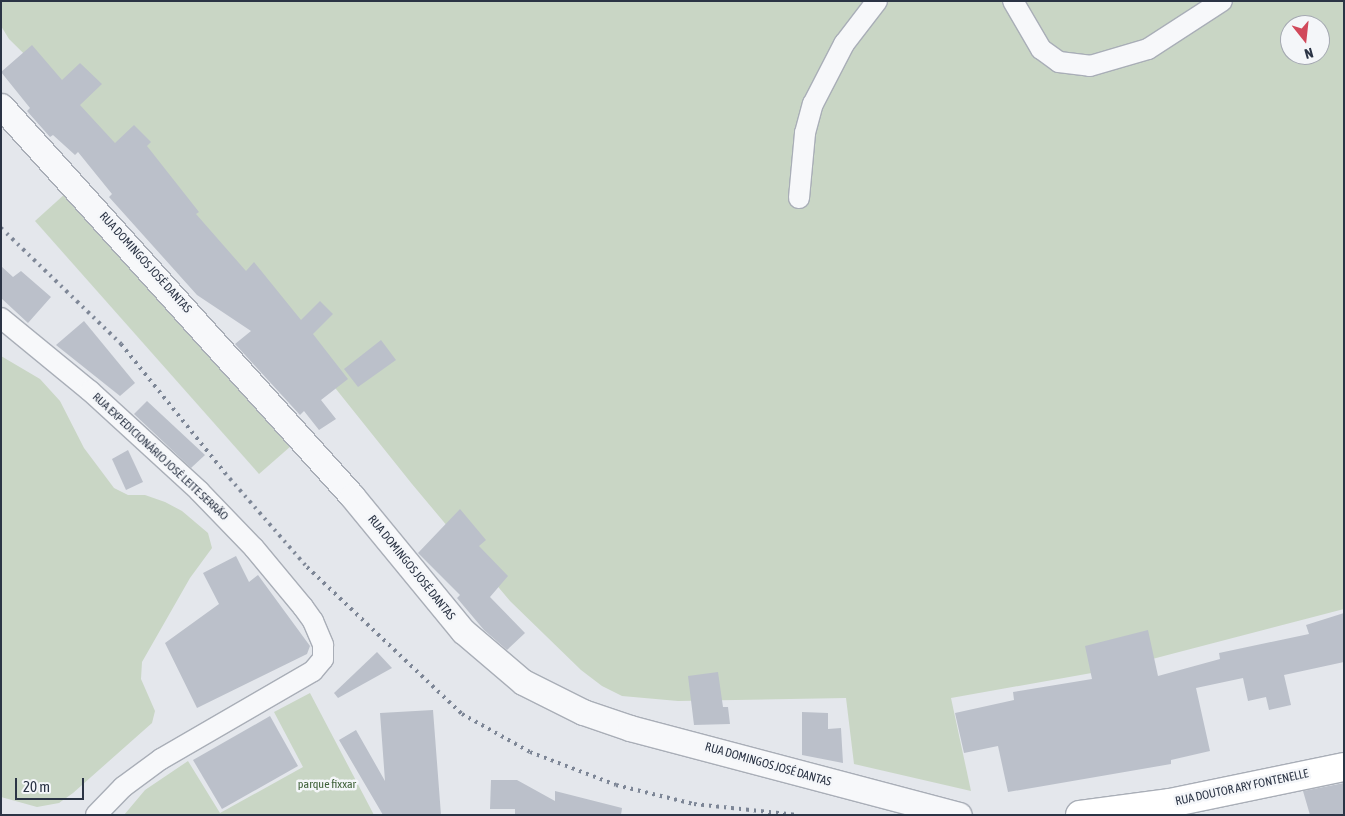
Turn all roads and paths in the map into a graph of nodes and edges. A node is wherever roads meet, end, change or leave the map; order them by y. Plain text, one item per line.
1 (877, 1) edge
2 (1013, 1) edge
3 (1222, 1) edge
4 (1, 106) edge
5 (798, 198) dead end
6 (1, 318) edge
7 (1344, 767) edge
8 (96, 815) edge
9 (958, 815) edge
10 (1080, 815) edge

1 - 5 street
2 - 3 street
4 - 9 street, RUA DOMINGOS JOSÉ DANTAS
6 - 8 street, RUA EXPEDICIONÁRIO JOSÉ LEITE SERRÃO
7 - 10 main road, RUA DOUTOR ARY FONTENELLE

